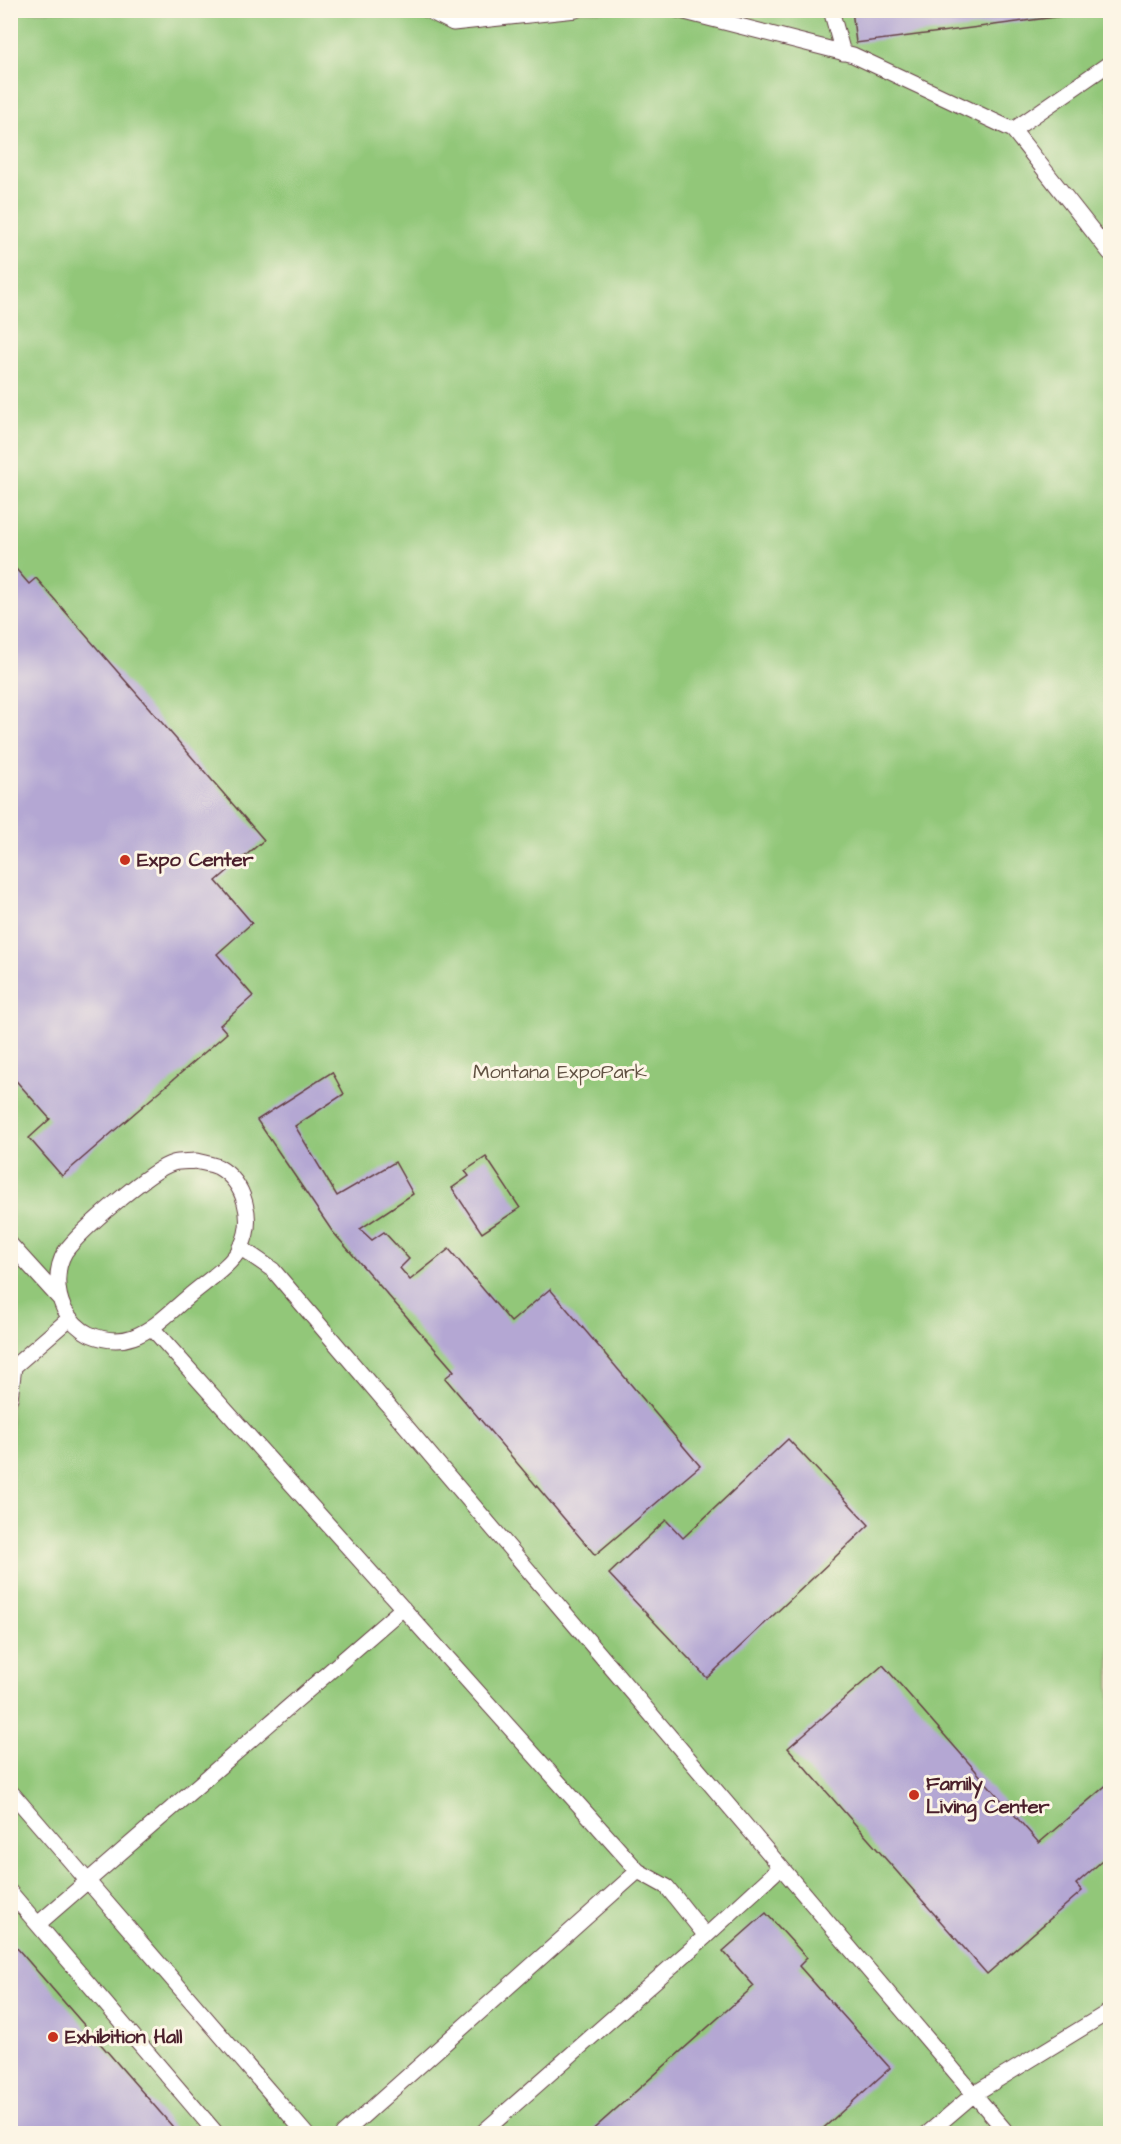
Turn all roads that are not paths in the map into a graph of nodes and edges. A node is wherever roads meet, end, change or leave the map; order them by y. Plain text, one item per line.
1 (428, 10) edge
2 (576, 10) edge
3 (677, 10) edge
4 (831, 10) edge
5 (843, 52) junction
6 (1110, 63) edge
7 (1014, 130) junction
8 (1110, 253) edge
9 (10, 1244) edge
10 (240, 1247) junction
11 (59, 1298) junction
12 (70, 1318) junction
13 (152, 1328) junction
14 (12, 1368) edge
15 (10, 1398) edge
16 (403, 1608) junction
17 (10, 1791) edge
18 (781, 1867) junction
19 (638, 1871) junction
20 (88, 1882) junction
21 (10, 1892) edge
22 (38, 1924) junction
23 (706, 1936) junction
24 (1110, 2011) edge
25 (974, 2094) junction
26 (217, 2133) edge
27 (306, 2133) edge
28 (343, 2133) edge
29 (481, 2133) edge
30 (927, 2133) edge
31 (1008, 2133) edge

1 - 2 lane
3 - 5 lane
4 - 5 lane
5 - 7 lane
6 - 7 lane
7 - 8 lane
9 - 11 lane
10 - 11 lane
10 - 13 lane
10 - 18 lane
11 - 12 lane
12 - 13 lane
12 - 14 lane
13 - 16 lane
14 - 15 lane
16 - 19 lane
16 - 20 lane
17 - 20 lane
18 - 23 lane
18 - 25 lane
19 - 23 lane
19 - 28 lane
20 - 22 lane
20 - 27 lane
21 - 22 lane
22 - 26 lane
23 - 29 lane
24 - 25 lane
25 - 30 lane
25 - 31 lane

